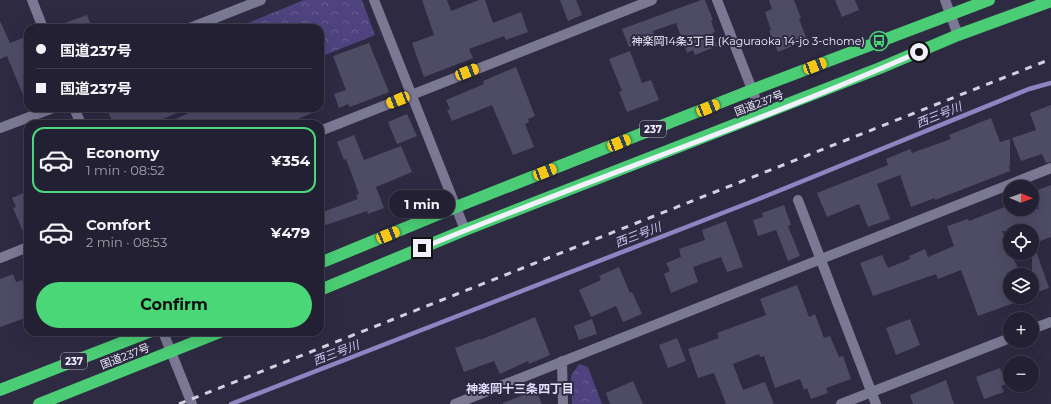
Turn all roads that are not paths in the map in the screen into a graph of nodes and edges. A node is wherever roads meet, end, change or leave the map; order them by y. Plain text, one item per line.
1 (32, 0) edge
2 (261, 0) edge
3 (374, 0) edge
4 (652, 0) edge
5 (717, 0) edge
6 (945, 0) edge
7 (989, 0) edge
8 (1051, 1) edge
9 (950, 14) junction
10 (41, 24) edge
11 (200, 24) edge
12 (958, 35) junction
13 (752, 90) junction
14 (411, 94) junction
15 (42, 112) edge
16 (762, 115) junction
17 (0, 128) edge
18 (324, 129) edge
19 (1051, 168) edge
20 (798, 200) dead end
21 (456, 207) junction
22 (465, 230) junction
23 (24, 249) edge
24 (0, 258) edge
25 (821, 259) junction
26 (324, 261) edge
27 (324, 288) edge
28 (1051, 322) edge
29 (1039, 326) edge
30 (139, 336) edge
31 (165, 336) edge
32 (210, 336) edge
33 (1003, 341) edge
34 (171, 352) junction
35 (562, 362) junction
36 (0, 390) edge
37 (872, 392) junction
38 (39, 404) edge
39 (192, 404) edge
40 (455, 404) edge
41 (563, 404) edge
42 (841, 404) edge
43 (876, 404) edge

1 - 10 street
2 - 11 street
3 - 14 street
4 - 14 street
5 - 13 street
6 - 9 street
7 - 9 highway, 国道237号 / 237
8 - 12 highway, 国道237号 / 237
9 - 12 street
9 - 13 highway, 国道237号 / 237
12 - 16 highway, 国道237号 / 237
13 - 16 street
13 - 21 highway, 国道237号 / 237
14 - 18 street
14 - 21 street
15 - 17 street
16 - 22 highway, 国道237号 / 237
19 - 25 street
20 - 25 street
21 - 22 street
21 - 26 highway, 国道237号 / 237
22 - 27 highway, 国道237号 / 237
23 - 24 street
25 - 35 street
25 - 37 street
28 - 29 street
30 - 36 highway, 国道237号 / 237
31 - 34 street
32 - 34 highway, 国道237号 / 237
33 - 37 street
34 - 38 highway, 国道237号 / 237
34 - 39 street
35 - 40 street
35 - 41 street
37 - 42 street
37 - 43 street

